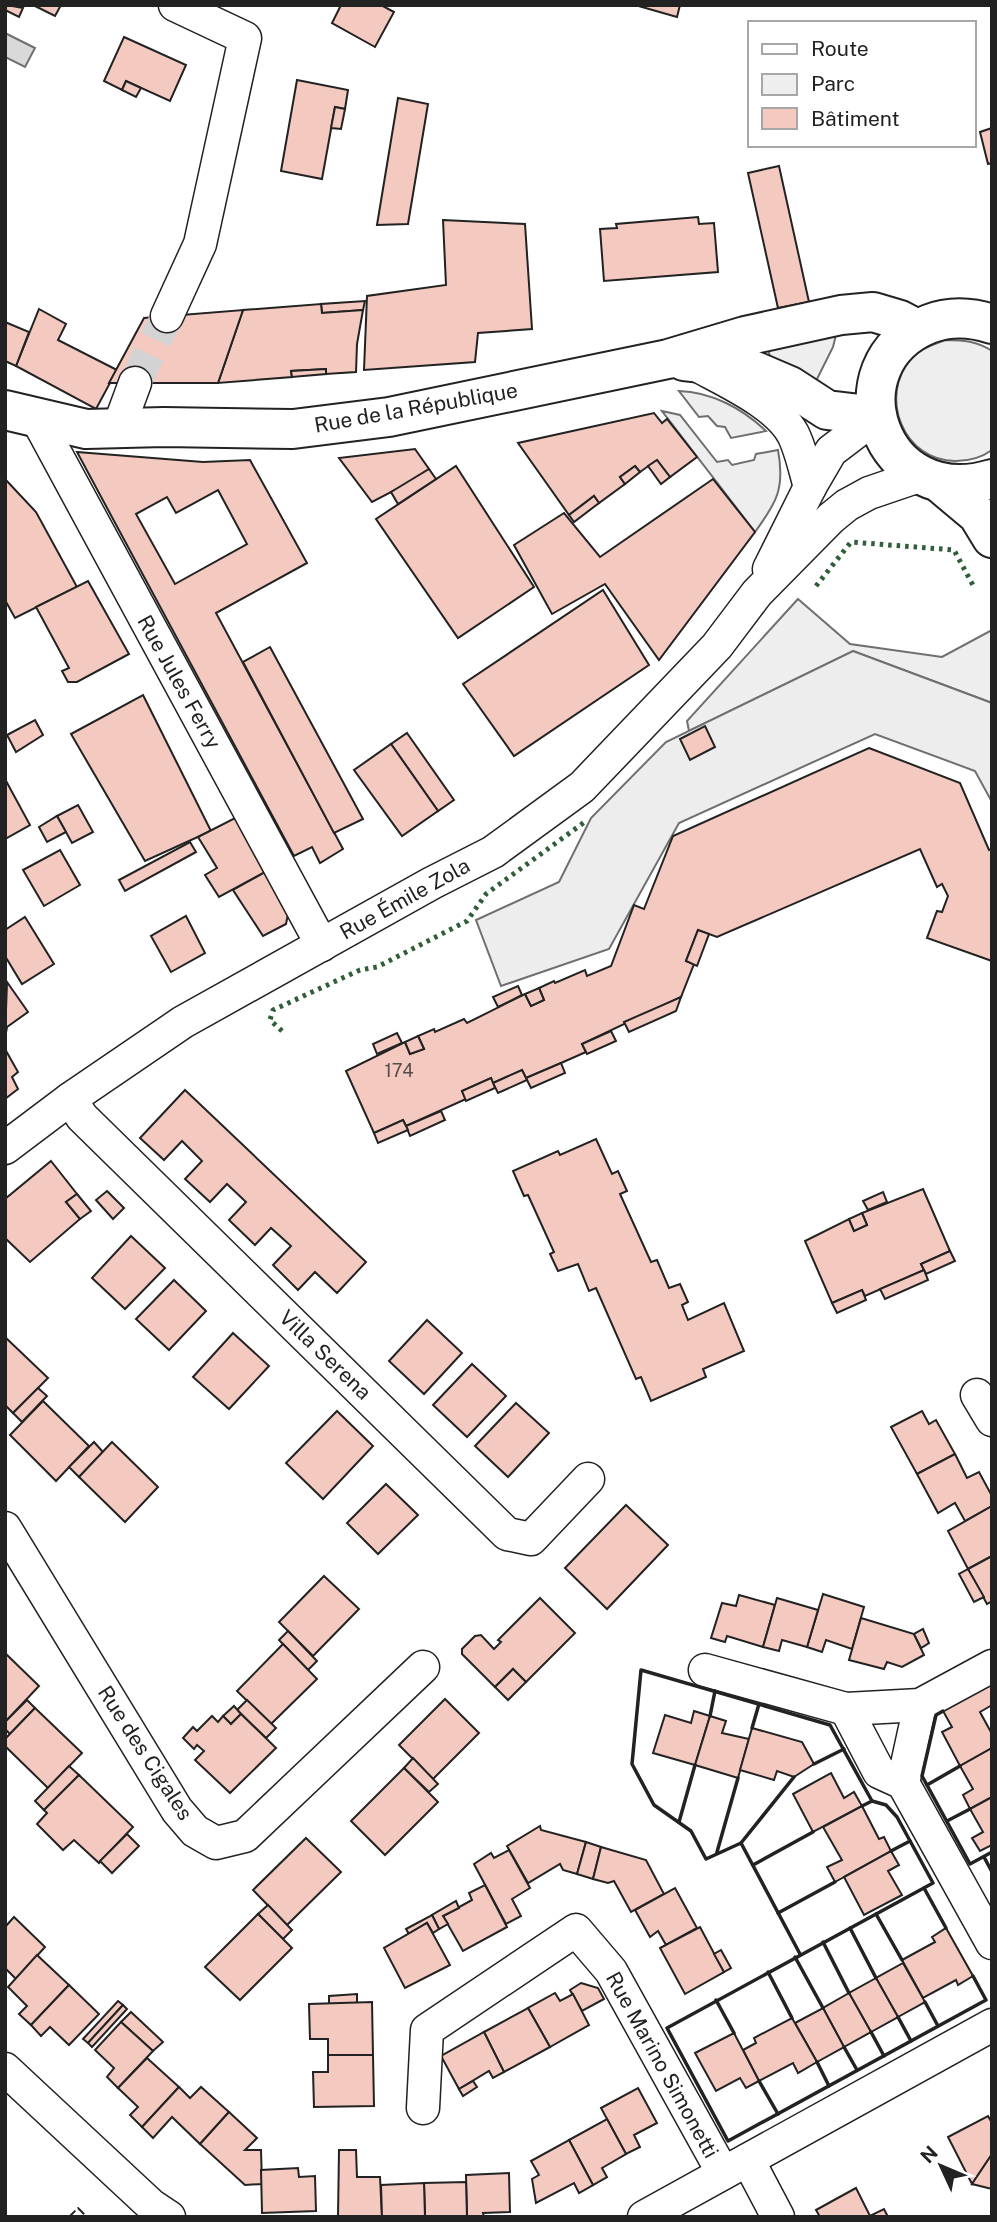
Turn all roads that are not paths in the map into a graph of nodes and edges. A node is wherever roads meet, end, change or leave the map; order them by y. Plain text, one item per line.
1 (175, 5) edge
2 (167, 316) tunnel mouth
3 (983, 318) edge
4 (917, 329) junction
5 (679, 360) junction
6 (135, 383) tunnel mouth
7 (21, 415) edge
8 (877, 416) junction
9 (118, 429) junction
10 (992, 479) edge
11 (930, 480) junction
12 (810, 487) junction
13 (992, 538) edge
14 (757, 593) junction
15 (322, 945) junction
16 (70, 1099) junction
17 (5, 1148) edge
18 (588, 1479) dead end
19 (5, 1528) edge
20 (992, 1665) edge
21 (423, 1667) dead end
22 (705, 1670) dead end
23 (920, 1705) junction
24 (846, 1709) junction
25 (903, 1783) junction
26 (992, 1943) edge
27 (992, 2025) edge
28 (5, 2069) edge
29 (423, 2108) dead end
30 (735, 2166) junction
31 (169, 2217) edge
32 (644, 2217) edge
33 (778, 2217) edge

1 - 2 street
3 - 4 street
4 - 5 street, Rue de la République
4 - 8 street
5 - 8 street, Rue de la République
5 - 9 street, Rue de la République
5 - 12 street
6 - 9 street
7 - 9 street, Rue de la République
7 - 15 street, Rue Jules Ferry
8 - 11 street
8 - 12 street, Rue Émile Zola
10 - 11 street
11 - 13 street
11 - 14 street, Rue Émile Zola
12 - 14 street, Rue Émile Zola
14 - 15 street, Rue Émile Zola
15 - 16 street, Rue Émile Zola
16 - 17 street, Rue Émile Zola
16 - 18 street, Villa Serena
19 - 21 street, Rue des Cigales
20 - 23 street
22 - 24 street
23 - 24 street
23 - 25 street
24 - 25 street
25 - 26 street
27 - 30 street, Rue Marino Simonetti
28 - 31 street
29 - 30 street, Rue Marino Simonetti
30 - 32 street, Rue Marino Simonetti
30 - 33 street, Rue Marino Simonetti

